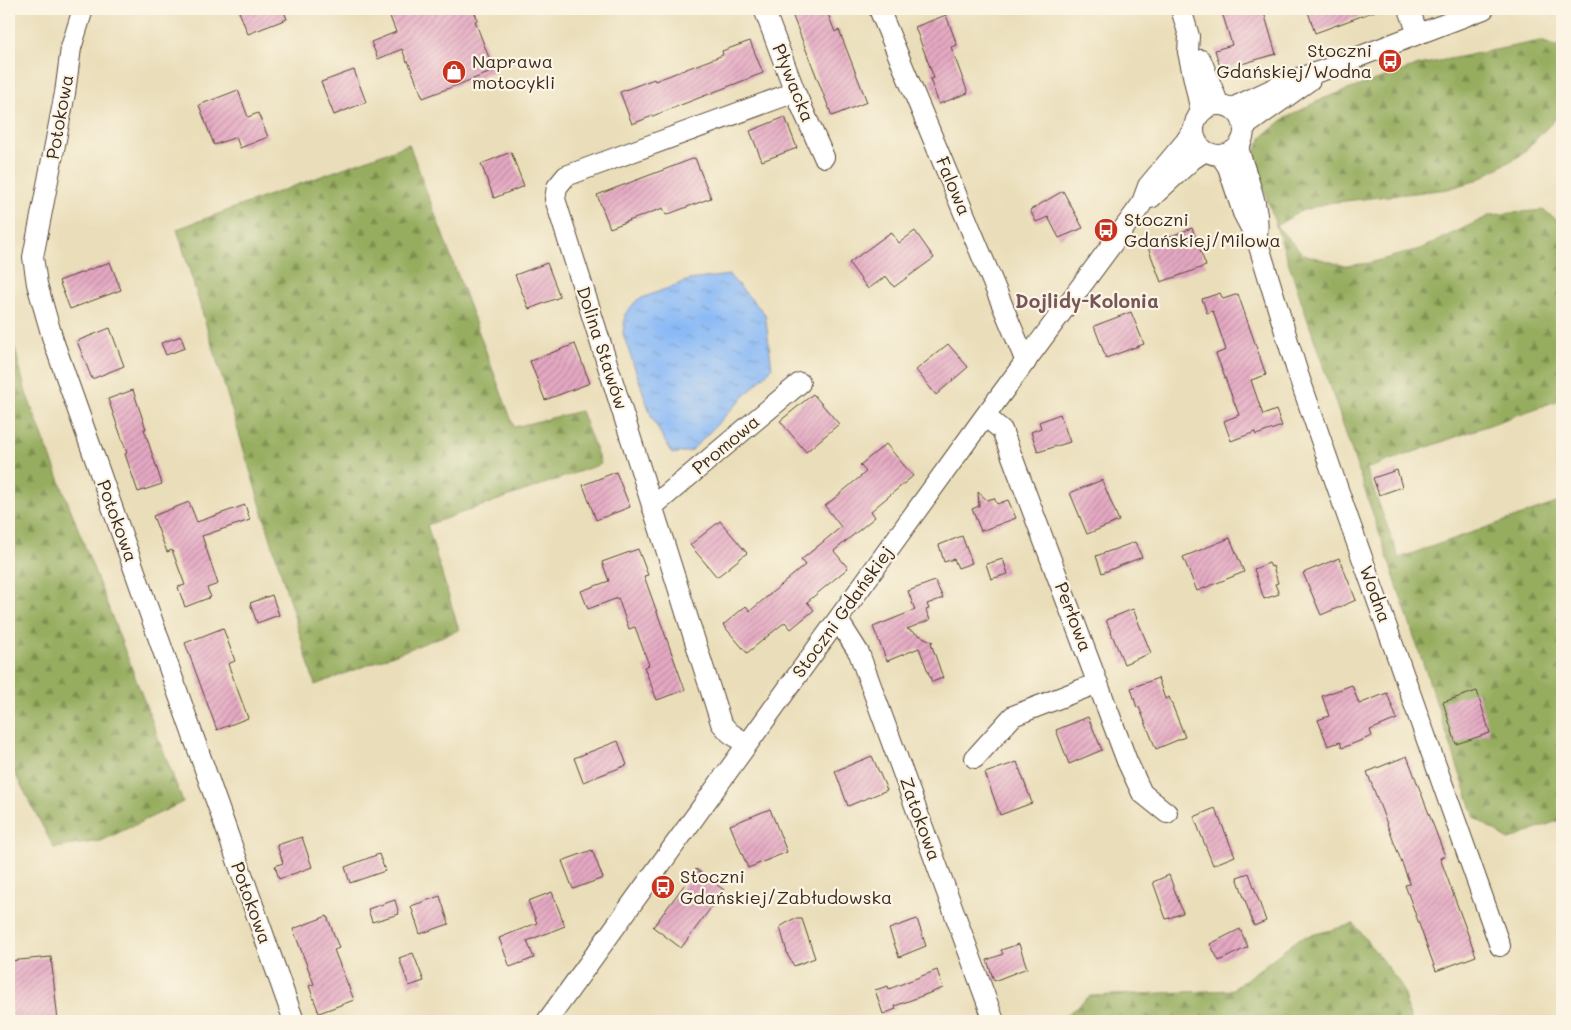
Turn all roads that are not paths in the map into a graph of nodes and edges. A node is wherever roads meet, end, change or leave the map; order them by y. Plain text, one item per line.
1 (82, 9) edge
2 (764, 9) edge
3 (879, 9) edge
4 (1181, 9) edge
5 (1409, 9) edge
6 (1484, 9) edge
7 (1418, 34) junction
8 (1324, 70) junction
9 (795, 92) junction
10 (1217, 108) junction
11 (1244, 127) junction
12 (1193, 130) junction
13 (1221, 151) junction
14 (824, 157) dead end
15 (1141, 205) junction
16 (1026, 362) junction
17 (800, 383) dead end
18 (985, 416) junction
19 (652, 506) junction
20 (838, 620) junction
21 (1098, 683) junction
22 (747, 744) junction
23 (975, 758) dead end
24 (1167, 813) dead end
25 (1500, 946) dead end
26 (294, 1021) edge
27 (547, 1021) edge
28 (994, 1021) edge

1 - 26 street, Potokowa
2 - 9 street, Pływacka
3 - 16 street, Falowa
4 - 10 street
5 - 7 street
6 - 7 street
7 - 8 street
8 - 10 street
8 - 11 street
9 - 14 street, Pływacka
9 - 19 street, Dolina Stawów
10 - 11 street
10 - 12 street
11 - 13 street
12 - 13 street
12 - 15 street, Stoczni Gdańskiej
13 - 15 street, Stoczni Gdańskiej
13 - 25 street, Wodna
15 - 16 street, Stoczni Gdańskiej
16 - 18 street, Stoczni Gdańskiej
17 - 19 street, Promowa
18 - 20 street, Stoczni Gdańskiej
18 - 21 street, Perłowa
19 - 22 street, Dolina Stawów
20 - 22 street, Stoczni Gdańskiej
20 - 28 street, Zatokowa
21 - 23 street
21 - 24 street, Perłowa
22 - 27 street, Stoczni Gdańskiej

